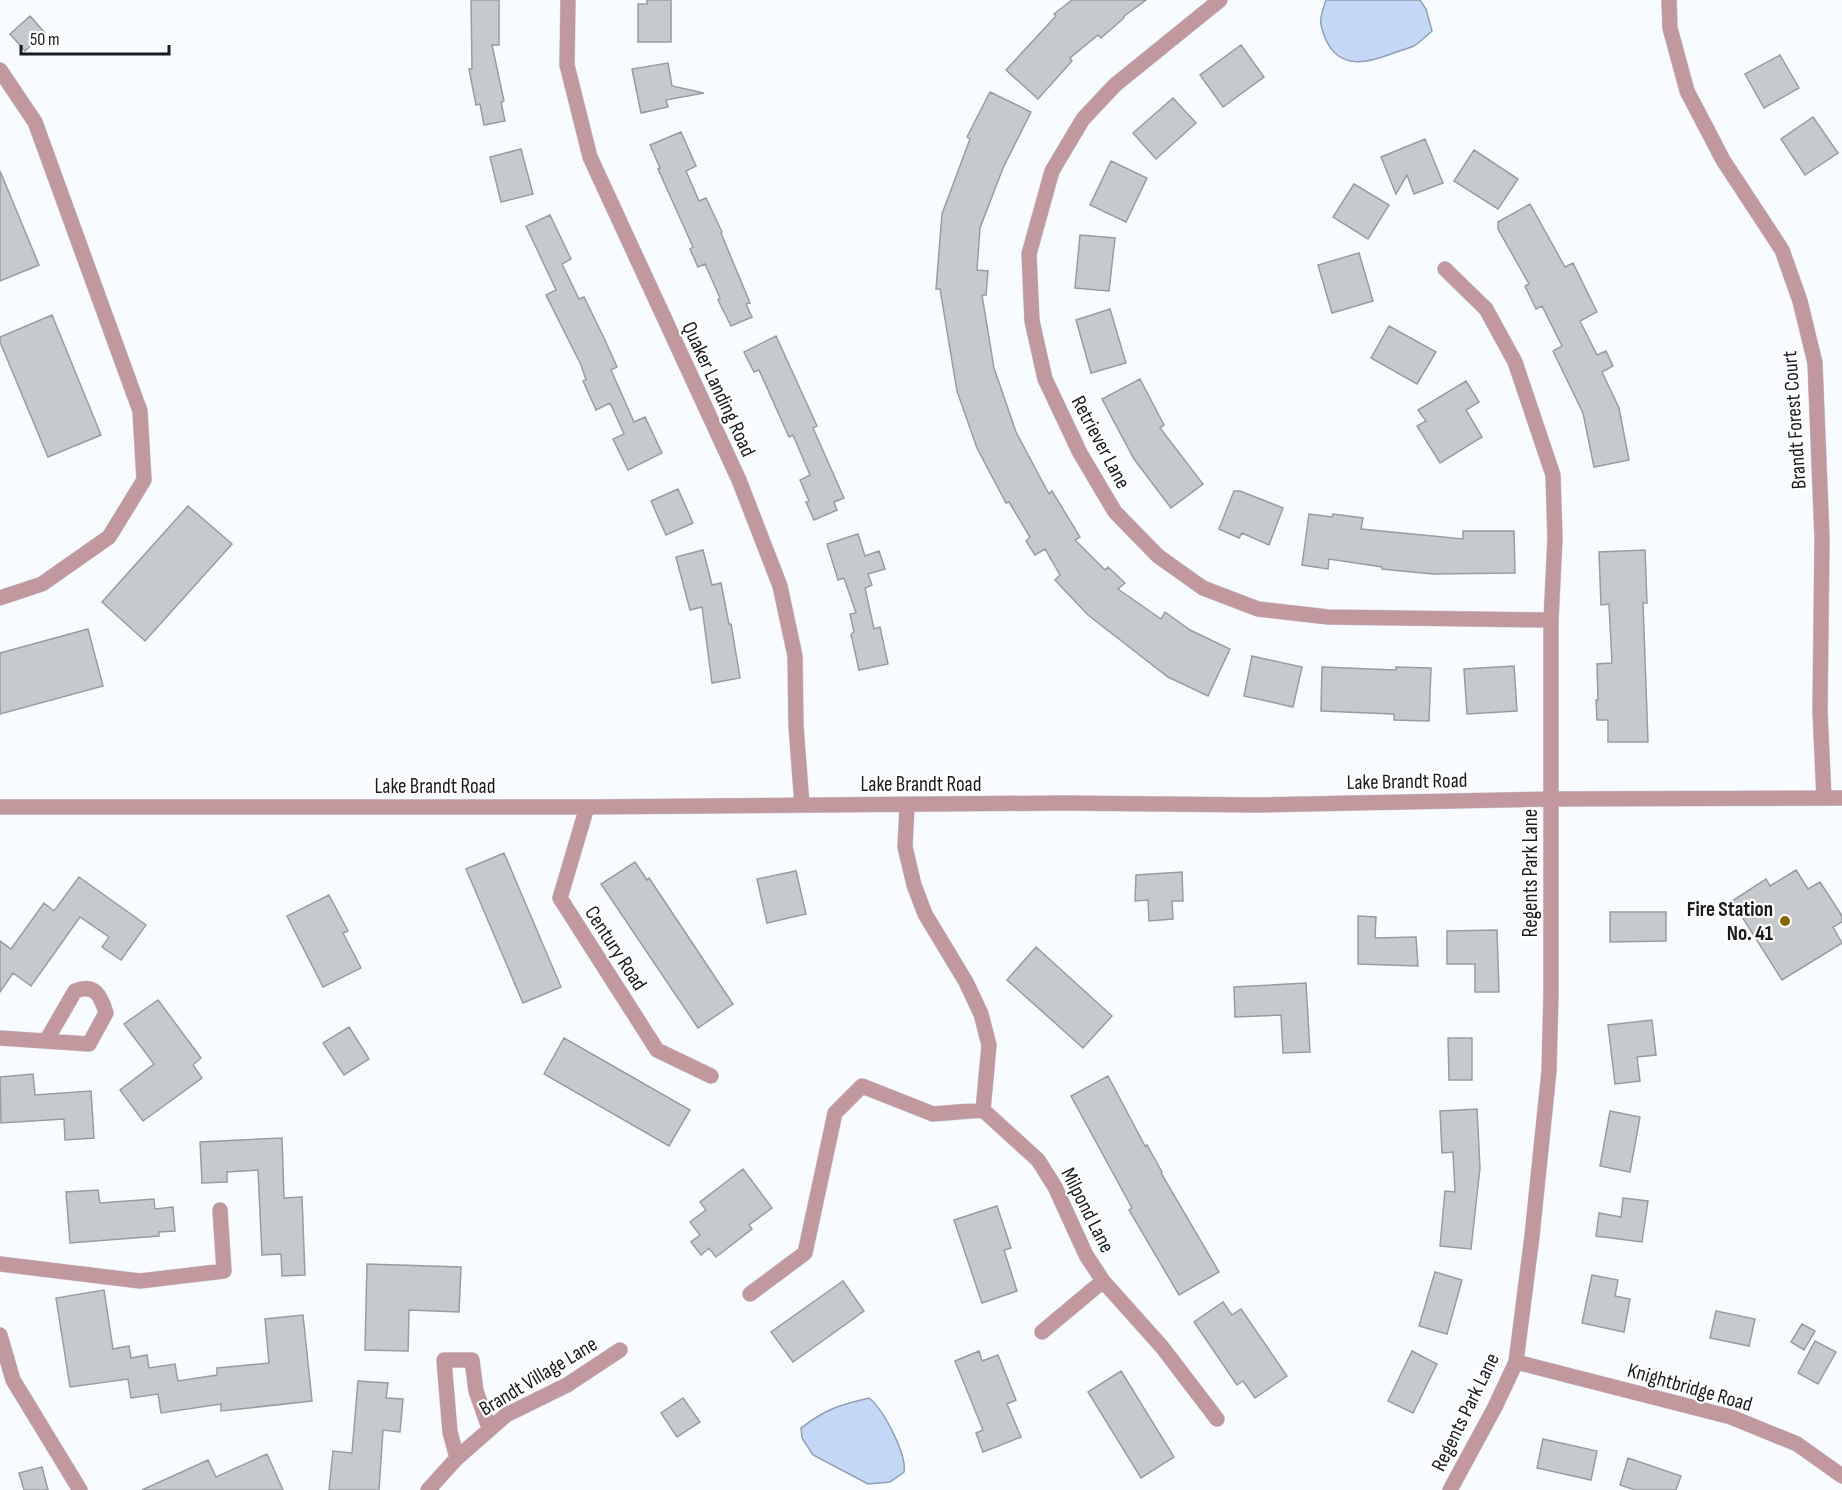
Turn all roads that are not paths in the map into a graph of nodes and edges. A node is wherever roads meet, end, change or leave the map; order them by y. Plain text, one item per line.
1 (568, 0) edge
2 (1220, 0) edge
3 (1669, 0) edge
4 (0, 70) edge
5 (1444, 268) dead end
6 (0, 598) edge
7 (1551, 620) junction
8 (1824, 798) junction
9 (1842, 798) edge
10 (1551, 799) junction
11 (802, 805) junction
12 (907, 806) junction
13 (0, 807) edge
14 (587, 807) junction
15 (0, 1038) edge
16 (46, 1041) dead end
17 (711, 1076) dead end
18 (983, 1110) junction
19 (220, 1210) dead end
20 (0, 1264) edge
21 (1103, 1281) junction
22 (750, 1294) dead end
23 (1042, 1332) dead end
24 (0, 1335) edge
25 (620, 1350) dead end
26 (1516, 1362) junction
27 (1217, 1419) dead end
28 (489, 1428) junction
29 (457, 1458) junction
30 (1842, 1476) edge
31 (80, 1490) edge
32 (428, 1490) edge
33 (1450, 1490) edge

1 - 11 street, Quaker Landing Road
2 - 7 street, Retriever Lane
3 - 8 street, Brandt Forest Court
4 - 6 street
5 - 7 street, Regents Park Lane
7 - 10 street, Regents Park Lane
8 - 9 street, Lake Brandt Road
8 - 10 street, Lake Brandt Road
10 - 12 street, Lake Brandt Road
10 - 26 street, Regents Park Lane
11 - 12 street, Lake Brandt Road
11 - 14 street, Lake Brandt Road
12 - 18 street
13 - 14 street, Lake Brandt Road
14 - 17 street, Century Road
15 - 16 street
18 - 21 street, Milpond Lane
18 - 22 street
19 - 20 street
21 - 23 street
21 - 27 street, Milpond Lane
24 - 31 street
25 - 28 street, Brandt Village Lane
26 - 30 street, Knightbridge Road
26 - 33 street, Regents Park Lane
28 - 29 street, Brandt Village Lane
28 - 29 street
29 - 32 street, Brandt Village Lane

